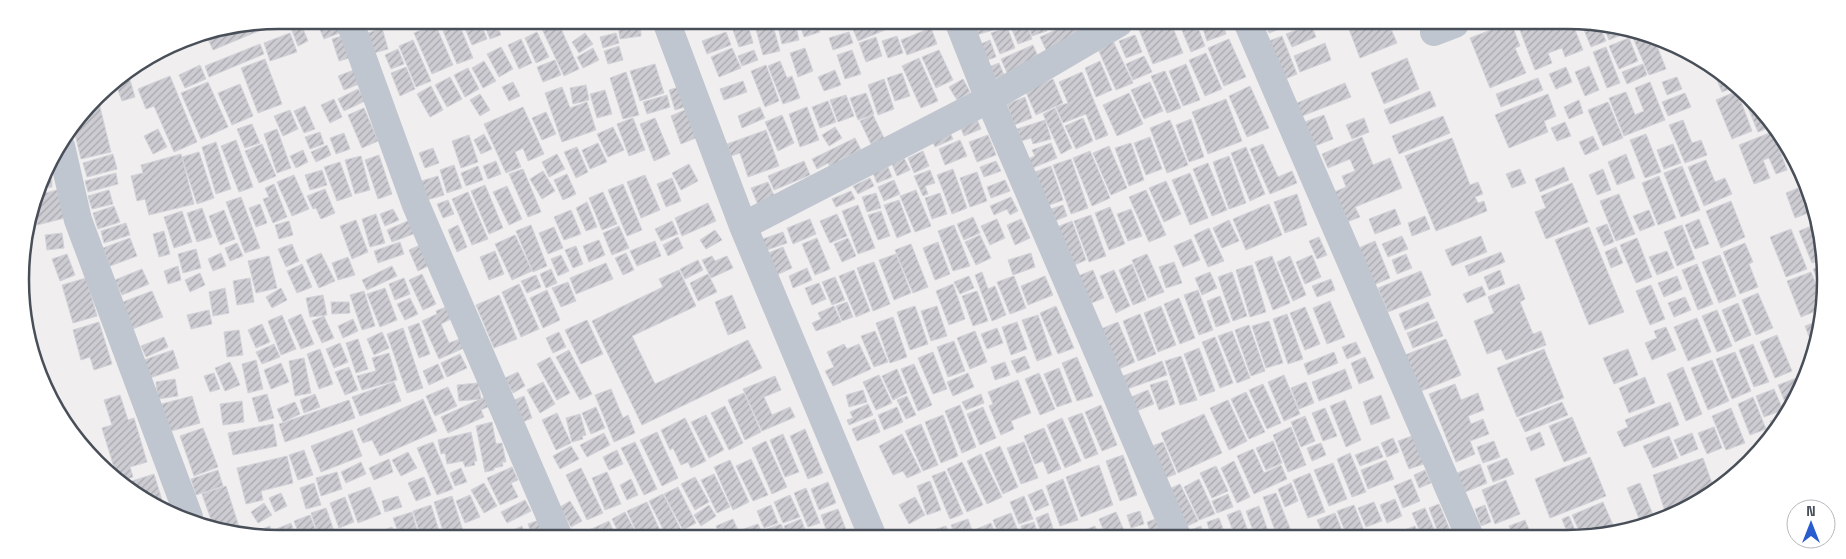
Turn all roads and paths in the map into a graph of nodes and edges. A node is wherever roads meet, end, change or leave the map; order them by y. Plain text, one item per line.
1 (352, 29) edge
2 (669, 29) edge
3 (962, 29) edge
4 (1109, 29) edge
5 (1250, 29) edge
6 (989, 99) junction
7 (63, 153) edge
8 (743, 226) junction
9 (187, 512) edge
10 (556, 530) edge
11 (870, 530) edge
12 (1174, 530) edge
13 (1467, 530) edge

1 - 10 street
2 - 8 street
3 - 6 street
4 - 6 street
5 - 13 street
6 - 8 street
6 - 12 street
7 - 9 street
8 - 11 street

